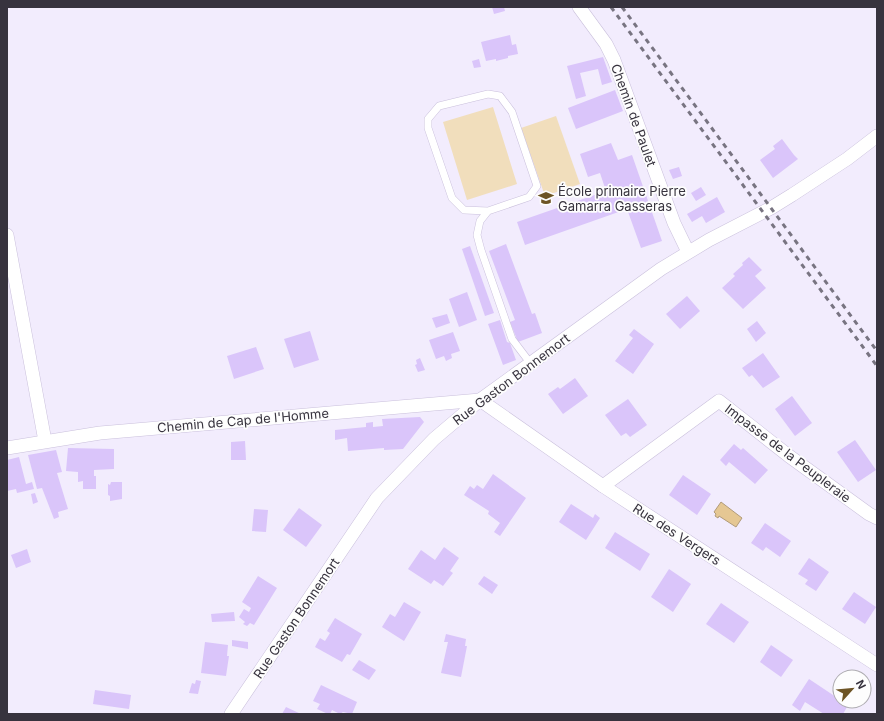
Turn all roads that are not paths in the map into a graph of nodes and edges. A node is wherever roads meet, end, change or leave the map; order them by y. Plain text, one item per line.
1 (579, 7) edge
2 (877, 136) edge
3 (488, 211) junction
4 (7, 235) edge
5 (688, 252) junction
6 (531, 364) junction
7 (480, 400) junction
8 (45, 441) junction
9 (7, 448) edge
10 (603, 486) junction
11 (877, 518) edge
12 (877, 665) edge
13 (231, 714) edge

1 - 5 street, Chemin de Paulet
2 - 5 street, Rue Gaston Bonnemort
3 - 3 lane
3 - 6 lane
4 - 8 street
5 - 6 street, Rue Gaston Bonnemort
6 - 7 street, Rue Gaston Bonnemort
7 - 8 street, Chemin de Cap de l'Homme
7 - 10 street, Rue des Vergers
7 - 13 street, Rue Gaston Bonnemort
8 - 9 street, Chemin de Cap de l'Homme
10 - 11 street, Impasse de la Peupleraie
10 - 12 street, Rue des Vergers

